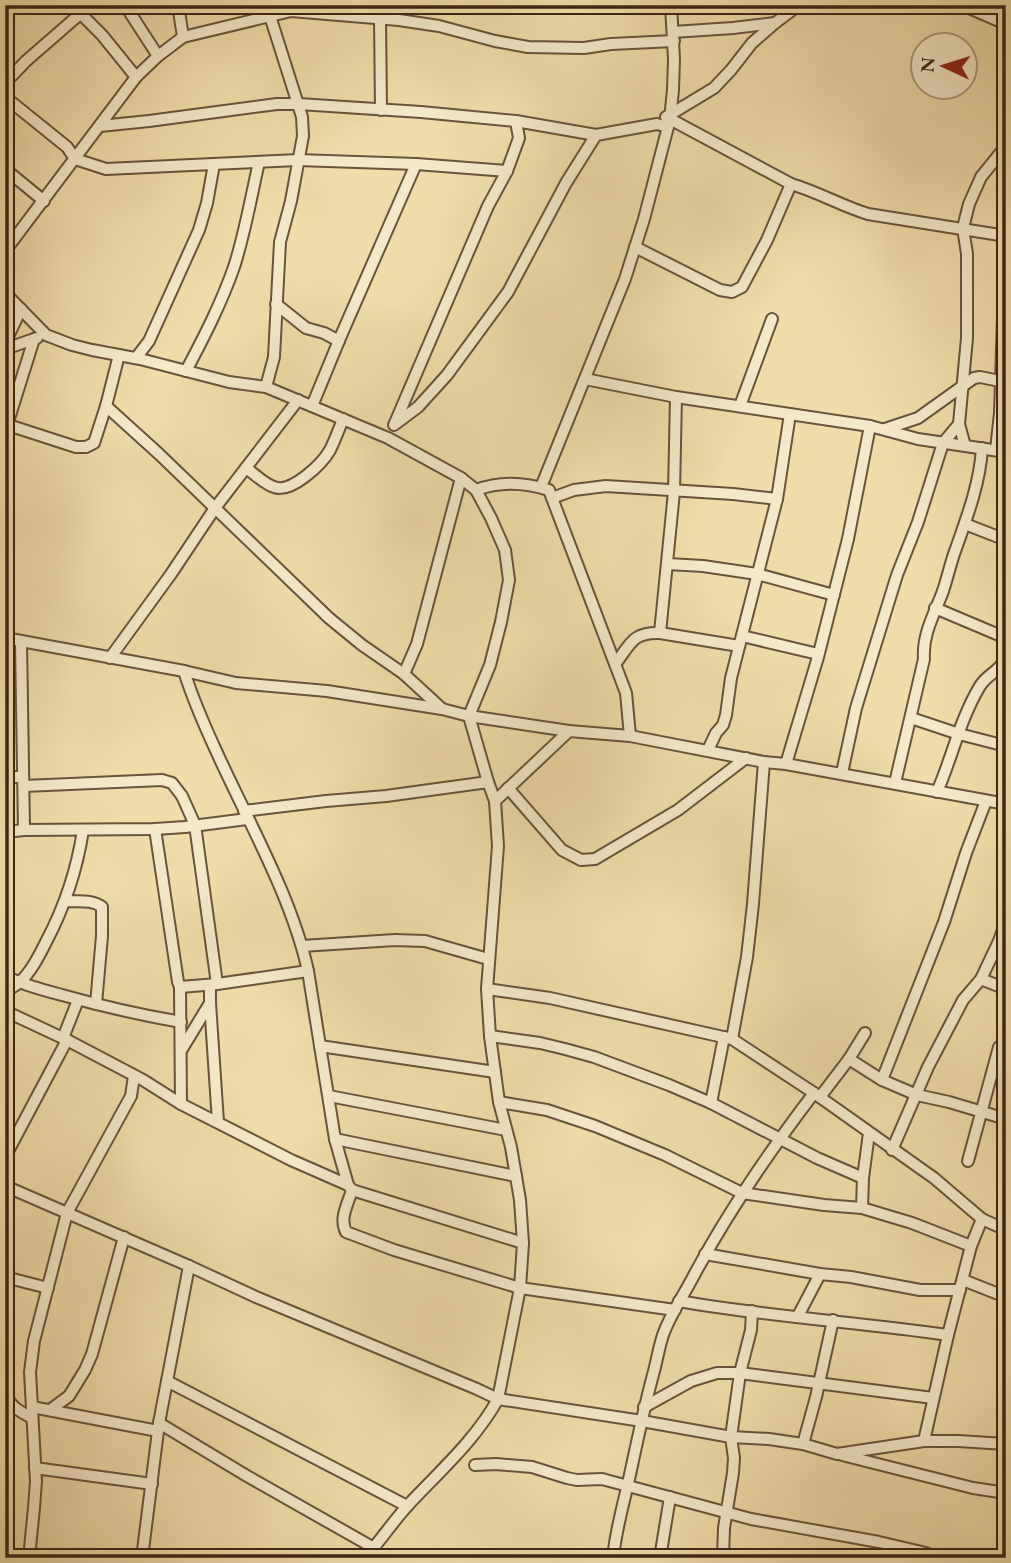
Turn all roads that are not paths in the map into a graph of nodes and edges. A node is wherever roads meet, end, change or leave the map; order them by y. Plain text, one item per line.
1 (125, 5) edge
2 (178, 5) edge
3 (671, 5) edge
4 (799, 5) edge
5 (962, 5) edge
6 (292, 8) edge
7 (76, 9) edge
8 (270, 16) junction
9 (380, 18) junction
10 (775, 23) junction
11 (1006, 24) edge
12 (733, 28) junction
13 (673, 36) junction
14 (183, 37) junction
15 (752, 43) junction
16 (158, 56) junction
17 (136, 77) junction
18 (5, 83) edge
19 (5, 97) edge
20 (299, 104) junction
21 (381, 110) junction
22 (516, 121) junction
23 (666, 121) junction
24 (534, 124) junction
25 (100, 126) junction
26 (596, 135) junction
27 (519, 138) junction
28 (1006, 146) edge
29 (75, 159) junction
30 (298, 160) junction
31 (259, 162) junction
32 (214, 164) junction
33 (416, 164) junction
34 (5, 169) edge
35 (507, 171) junction
36 (791, 184) junction
37 (44, 201) junction
38 (963, 228) junction
39 (1006, 236) edge
40 (635, 247) junction
41 (5, 251) edge
42 (1004, 285) edge
43 (5, 293) edge
44 (276, 304) junction
45 (21, 309) junction
46 (772, 319) dead end
47 (46, 335) junction
48 (34, 339) junction
49 (339, 341) junction
50 (5, 343) edge
51 (5, 349) edge
52 (119, 355) junction
53 (136, 358) junction
54 (186, 371) junction
55 (586, 379) junction
56 (1000, 381) junction
57 (963, 386) junction
58 (266, 387) junction
59 (676, 397) junction
60 (298, 400) junction
61 (106, 406) junction
62 (740, 406) junction
63 (312, 407) junction
64 (790, 414) junction
65 (343, 419) junction
66 (6, 424) edge
67 (959, 424) junction
68 (394, 425) junction
69 (870, 426) junction
70 (884, 430) junction
71 (388, 438) junction
72 (943, 443) junction
73 (965, 446) junction
74 (982, 448) junction
75 (1001, 451) edge
76 (246, 468) junction
77 (461, 478) junction
78 (541, 487) junction
79 (476, 490) junction
80 (674, 492) junction
81 (552, 498) junction
82 (777, 499) junction
83 (215, 508) junction
84 (965, 524) junction
85 (1006, 540) edge
86 (668, 564) junction
87 (757, 575) junction
88 (834, 595) junction
89 (935, 608) junction
90 (1006, 619) edge
91 (660, 633) junction
92 (5, 638) edge
93 (1004, 638) edge
94 (21, 641) junction
95 (740, 641) junction
96 (818, 654) junction
97 (110, 658) junction
98 (616, 663) junction
99 (184, 671) junction
100 (404, 674) junction
101 (442, 709) junction
102 (469, 716) junction
103 (911, 718) junction
104 (569, 731) junction
105 (959, 734) junction
106 (630, 736) junction
107 (1006, 746) edge
108 (708, 750) junction
109 (746, 758) junction
110 (764, 762) junction
111 (786, 764) junction
112 (842, 773) junction
113 (5, 777) edge
114 (23, 782) junction
115 (488, 782) junction
116 (895, 783) junction
117 (508, 789) junction
118 (937, 792) junction
119 (495, 801) junction
120 (986, 801) junction
121 (1006, 804) edge
122 (246, 815) junction
123 (195, 825) junction
124 (155, 829) junction
125 (24, 830) junction
126 (83, 830) junction
127 (5, 832) edge
128 (66, 901) junction
129 (1006, 921) edge
130 (302, 946) junction
131 (488, 959) junction
132 (308, 971) junction
133 (5, 976) edge
134 (981, 979) junction
135 (19, 983) junction
136 (214, 984) junction
137 (180, 987) junction
138 (487, 989) junction
139 (1006, 989) edge
140 (5, 991) edge
141 (78, 1000) junction
142 (210, 1003) junction
143 (96, 1004) junction
144 (5, 1011) edge
145 (181, 1022) junction
146 (865, 1033) dead end
147 (490, 1036) junction
148 (728, 1038) junction
149 (65, 1039) junction
150 (320, 1046) junction
151 (999, 1047) dead end
152 (181, 1051) junction
153 (849, 1059) junction
154 (495, 1072) junction
155 (134, 1076) junction
156 (882, 1080) junction
157 (154, 1087) junction
158 (817, 1095) junction
159 (917, 1095) junction
160 (131, 1096) junction
161 (329, 1096) junction
162 (499, 1102) junction
163 (711, 1103) junction
164 (181, 1104) junction
165 (980, 1112) junction
166 (1006, 1119) edge
167 (218, 1122) junction
168 (506, 1129) junction
169 (869, 1133) junction
170 (335, 1139) junction
171 (779, 1139) junction
172 (892, 1150) junction
173 (5, 1157) edge
174 (968, 1161) dead end
175 (516, 1176) junction
176 (863, 1178) junction
177 (5, 1186) edge
178 (350, 1188) junction
179 (742, 1193) junction
180 (862, 1208) junction
181 (67, 1213) junction
182 (982, 1219) junction
183 (1005, 1228) edge
184 (124, 1237) junction
185 (523, 1243) junction
186 (971, 1246) junction
187 (705, 1254) junction
188 (189, 1266) junction
189 (820, 1274) junction
190 (5, 1278) edge
191 (962, 1285) junction
192 (48, 1287) junction
193 (520, 1288) junction
194 (1006, 1297) edge
195 (677, 1305) junction
196 (752, 1311) junction
197 (798, 1316) junction
198 (833, 1320) junction
199 (948, 1335) junction
200 (740, 1373) junction
201 (167, 1381) junction
202 (818, 1383) junction
203 (5, 1394) edge
204 (933, 1398) junction
205 (498, 1399) junction
206 (644, 1407) junction
207 (50, 1410) junction
208 (32, 1412) junction
209 (642, 1421) junction
210 (158, 1427) junction
211 (731, 1437) junction
212 (924, 1441) junction
213 (803, 1444) junction
214 (1006, 1444) edge
215 (837, 1454) junction
216 (475, 1465) dead end
217 (35, 1468) junction
218 (152, 1484) junction
219 (628, 1487) junction
220 (1006, 1493) edge
221 (670, 1497) junction
222 (407, 1506) junction
223 (727, 1513) junction
224 (374, 1548) junction
225 (29, 1558) edge
226 (142, 1558) edge
227 (365, 1558) edge
228 (613, 1558) edge
229 (660, 1558) edge
230 (723, 1558) edge
231 (936, 1558) edge

1 - 16 street
2 - 14 street
3 - 13 street
4 - 10 street
5 - 11 street
6 - 8 street
6 - 9 street
7 - 17 street
7 - 18 street
8 - 14 street
8 - 20 street
9 - 13 street
9 - 21 street
10 - 12 street
10 - 15 street
12 - 13 street
12 - 15 street
13 - 23 street
14 - 16 street
15 - 23 street
16 - 17 street
17 - 25 street
19 - 29 street
20 - 21 street
20 - 25 street
20 - 30 street
21 - 22 street
22 - 24 street
22 - 27 street
23 - 26 street
23 - 36 street
23 - 40 street
24 - 26 street
24 - 27 street
25 - 29 street
26 - 68 street
27 - 35 street
28 - 38 street
29 - 32 street
29 - 37 street
30 - 31 street
30 - 33 street
30 - 44 street
31 - 32 street
31 - 54 street
32 - 53 street
33 - 35 street
33 - 49 street
34 - 37 street
35 - 68 street
36 - 38 street
36 - 40 street
37 - 41 street
38 - 39 street
38 - 57 street
40 - 55 street
42 - 56 street
43 - 45 street
44 - 49 street
44 - 58 street
45 - 47 street
45 - 50 street
46 - 62 street
47 - 48 street
47 - 52 street
48 - 51 street
48 - 66 street
49 - 63 street
52 - 53 street
52 - 61 street
53 - 54 street
54 - 58 street
55 - 59 street
55 - 78 street
56 - 57 street
56 - 75 street
57 - 67 street
57 - 70 street
58 - 60 street
59 - 62 street
59 - 80 street
60 - 63 street
60 - 76 street
61 - 66 street
61 - 83 street
62 - 64 street
63 - 65 street
64 - 69 street
64 - 82 street
65 - 71 street
65 - 76 street
67 - 72 street
67 - 73 street
68 - 71 street
69 - 70 street
69 - 88 street
70 - 72 street
71 - 77 street
72 - 73 street
72 - 112 street
73 - 74 street
74 - 75 street
74 - 84 street
76 - 83 street
77 - 79 street
77 - 100 street
78 - 79 street
78 - 81 street
79 - 102 street
80 - 81 street
80 - 82 street
80 - 86 street
81 - 98 street
82 - 87 street
83 - 97 street
83 - 100 street
84 - 85 street
84 - 89 street
86 - 87 street
86 - 91 street
87 - 88 street
87 - 95 street
88 - 96 street
89 - 93 street
89 - 103 street
90 - 93 street
91 - 95 street
91 - 98 street
92 - 94 street
93 - 105 street
94 - 97 street
94 - 114 street
95 - 96 street
95 - 108 street
96 - 111 street
97 - 99 street
98 - 106 street
99 - 101 street
99 - 122 street
100 - 101 street
101 - 102 street
102 - 104 street
102 - 115 street
103 - 105 street
103 - 116 street
104 - 106 street
104 - 117 street
105 - 107 street
105 - 118 street
106 - 108 street
108 - 109 street
109 - 110 street
109 - 117 street
110 - 111 street
110 - 148 street
111 - 112 street
112 - 116 street
113 - 114 street
114 - 123 street
114 - 125 street
115 - 119 street
115 - 122 street
116 - 118 street
117 - 119 street
118 - 120 street
119 - 131 street
120 - 121 street
120 - 156 street
122 - 123 street
122 - 130 street
123 - 124 street
123 - 136 street
124 - 126 street
124 - 137 street
125 - 126 street
125 - 127 street
126 - 128 street
128 - 135 street
128 - 143 street
129 - 134 street
130 - 131 street
130 - 132 street
131 - 138 street
132 - 136 street
132 - 150 street
133 - 135 street
134 - 139 street
134 - 159 street
135 - 140 street
135 - 141 street
136 - 137 street
136 - 142 street
137 - 145 street
138 - 147 street
138 - 148 street
141 - 143 street
141 - 149 street
142 - 152 street
142 - 167 street
143 - 145 street
144 - 149 street
145 - 152 street
146 - 153 street
147 - 154 street
147 - 163 street
148 - 158 street
148 - 163 street
149 - 155 street
149 - 173 street
150 - 154 street
150 - 161 street
151 - 165 street
152 - 164 street
153 - 156 street
153 - 158 street
154 - 162 street
155 - 157 street
155 - 160 street
156 - 159 street
157 - 160 street
157 - 164 street
158 - 169 street
158 - 171 street
159 - 165 street
159 - 172 street
160 - 181 street
161 - 168 street
161 - 170 street
162 - 168 street
162 - 179 street
163 - 171 street
164 - 167 street
165 - 166 street
165 - 174 street
167 - 178 street
168 - 175 street
169 - 172 street
169 - 176 street
170 - 175 street
170 - 178 street
171 - 176 street
171 - 179 street
172 - 182 street
175 - 185 street
176 - 180 street
177 - 181 street
178 - 185 street
178 - 193 street
179 - 180 street
179 - 187 street
180 - 186 street
181 - 184 street
181 - 192 street
182 - 183 street
182 - 186 street
184 - 188 street
184 - 207 street
185 - 193 street
186 - 191 street
187 - 189 street
187 - 195 street
188 - 201 street
188 - 205 street
189 - 191 street
189 - 197 street
190 - 192 street
191 - 194 street
191 - 199 street
192 - 208 street
193 - 195 street
193 - 205 street
195 - 196 street
195 - 206 street
196 - 197 street
196 - 200 street
197 - 198 street
198 - 199 street
198 - 202 street
199 - 204 street
200 - 202 street
200 - 206 street
200 - 211 street
201 - 210 street
201 - 222 street
202 - 204 street
202 - 213 street
203 - 208 street
204 - 212 street
205 - 209 street
205 - 222 street
206 - 209 street
207 - 208 street
207 - 210 street
208 - 217 street
209 - 211 street
209 - 219 street
210 - 218 street
210 - 224 street
211 - 213 street
211 - 223 street
212 - 214 street
212 - 215 street
213 - 215 street
215 - 220 street
216 - 219 street
217 - 218 street
217 - 225 street
218 - 226 street
219 - 221 street
219 - 228 street
221 - 223 street
221 - 229 street
222 - 224 street
223 - 230 street
223 - 231 street
224 - 227 street

